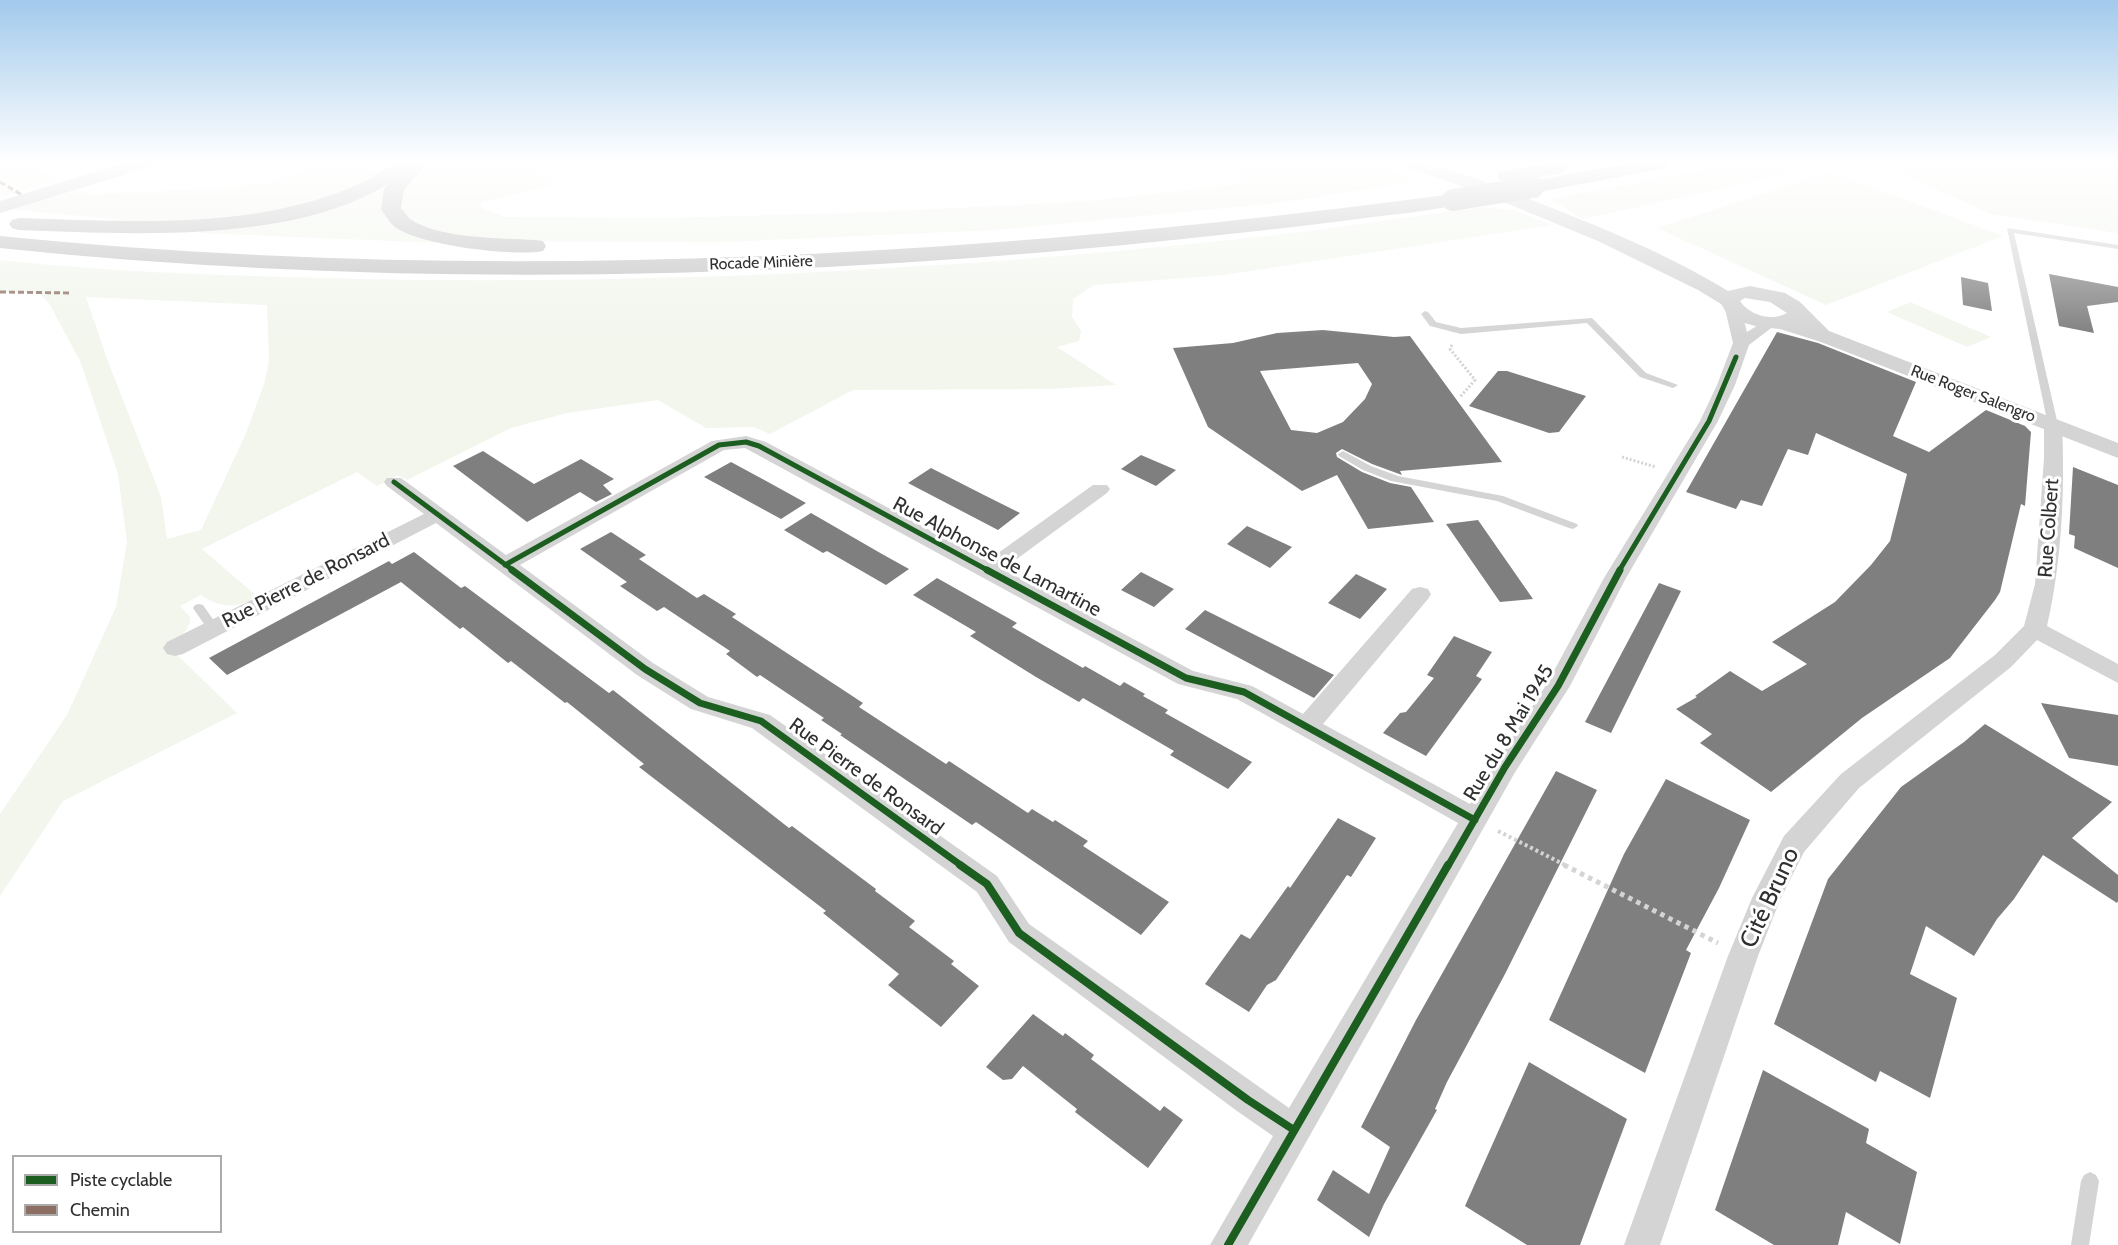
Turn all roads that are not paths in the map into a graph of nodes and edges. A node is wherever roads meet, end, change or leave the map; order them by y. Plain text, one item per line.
1 (242, 221) edge
2 (397, 221) edge
3 (1169, 221) edge
4 (1291, 221) edge
5 (1567, 221) edge
6 (0, 224) edge
7 (0, 242) edge
8 (560, 246) dead end
9 (583, 246) dead end
10 (2118, 247) edge
11 (645, 251) junction
12 (1701, 282) junction
13 (1750, 292) junction
14 (1731, 304) junction
15 (1425, 314) dead end
16 (1783, 319) junction
17 (1741, 343) junction
18 (1673, 385) dead end
19 (2053, 425) junction
20 (2118, 451) edge
21 (1343, 454) dead end
22 (394, 482) dead end
23 (1100, 489) dead end
24 (437, 515) junction
25 (1573, 526) dead end
26 (506, 565) junction
27 (988, 570) junction
28 (1420, 594) dead end
29 (200, 608) dead end
30 (213, 628) junction
31 (2035, 629) junction
32 (174, 648) dead end
33 (2118, 675) edge
34 (1306, 727) junction
35 (1475, 820) junction
36 (1294, 1130) junction
37 (2090, 1181) dead end
38 (1228, 1245) edge
39 (1642, 1245) edge
40 (2080, 1245) edge

1 - 6 highway
2 - 8 highway
3 - 11 highway, Rocade Minière
4 - 7 highway, Rocade Minière
5 - 12 street
6 - 11 highway, Rocade Minière
9 - 11 highway
10 - 19 lane
12 - 13 street
12 - 14 street
13 - 14 street
13 - 16 street
14 - 16 street, Rue Roger Salengro
14 - 17 street
15 - 18 lane
16 - 17 street
16 - 19 street, Rue Roger Salengro
17 - 35 street, Rue du 8 Mai 1945
19 - 20 street, Rue Roger Salengro
19 - 31 street, Rue Colbert
21 - 25 lane
22 - 24 street, Rue Pierre de Ronsard
23 - 27 street
24 - 26 street, Rue Pierre de Ronsard
24 - 30 street, Rue Pierre de Ronsard
26 - 27 street, Rue Alphonse de Lamartine
26 - 36 street, Rue Pierre de Ronsard
27 - 34 street, Rue Alphonse de Lamartine
28 - 34 street
29 - 30 lane
30 - 32 street, Rue Pierre de Ronsard
31 - 33 street
31 - 39 street, Cité Bruno
34 - 35 street, Rue Alphonse de Lamartine
35 - 36 street, Rue du 8 Mai 1945
36 - 38 street, Rue du 8 Mai 1945
37 - 40 lane

